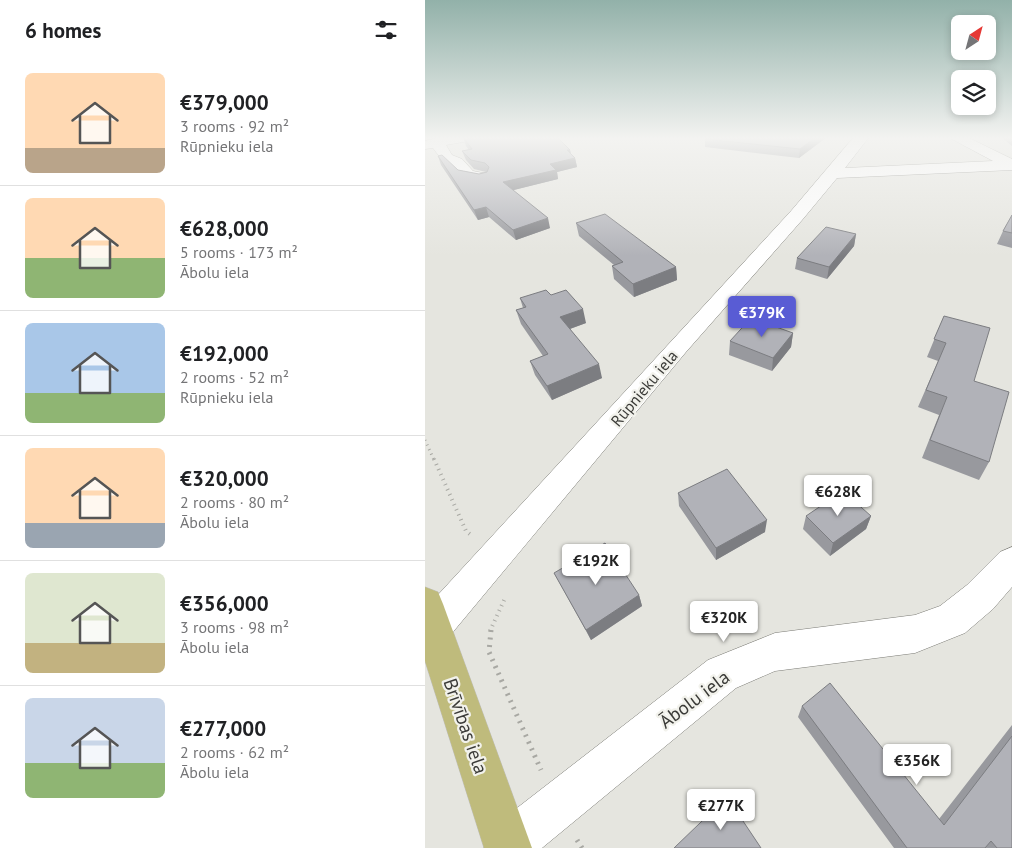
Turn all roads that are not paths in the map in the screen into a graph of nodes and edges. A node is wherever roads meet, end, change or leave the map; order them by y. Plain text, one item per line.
1 (476, 177) edge
2 (829, 177) edge
3 (482, 178) edge
4 (1012, 563) edge
5 (427, 623) edge
6 (508, 847) edge

1 - 3 street
2 - 5 street, Rūpnieku iela
4 - 6 street, Ābolu iela
5 - 6 main road, Brīvības iela

